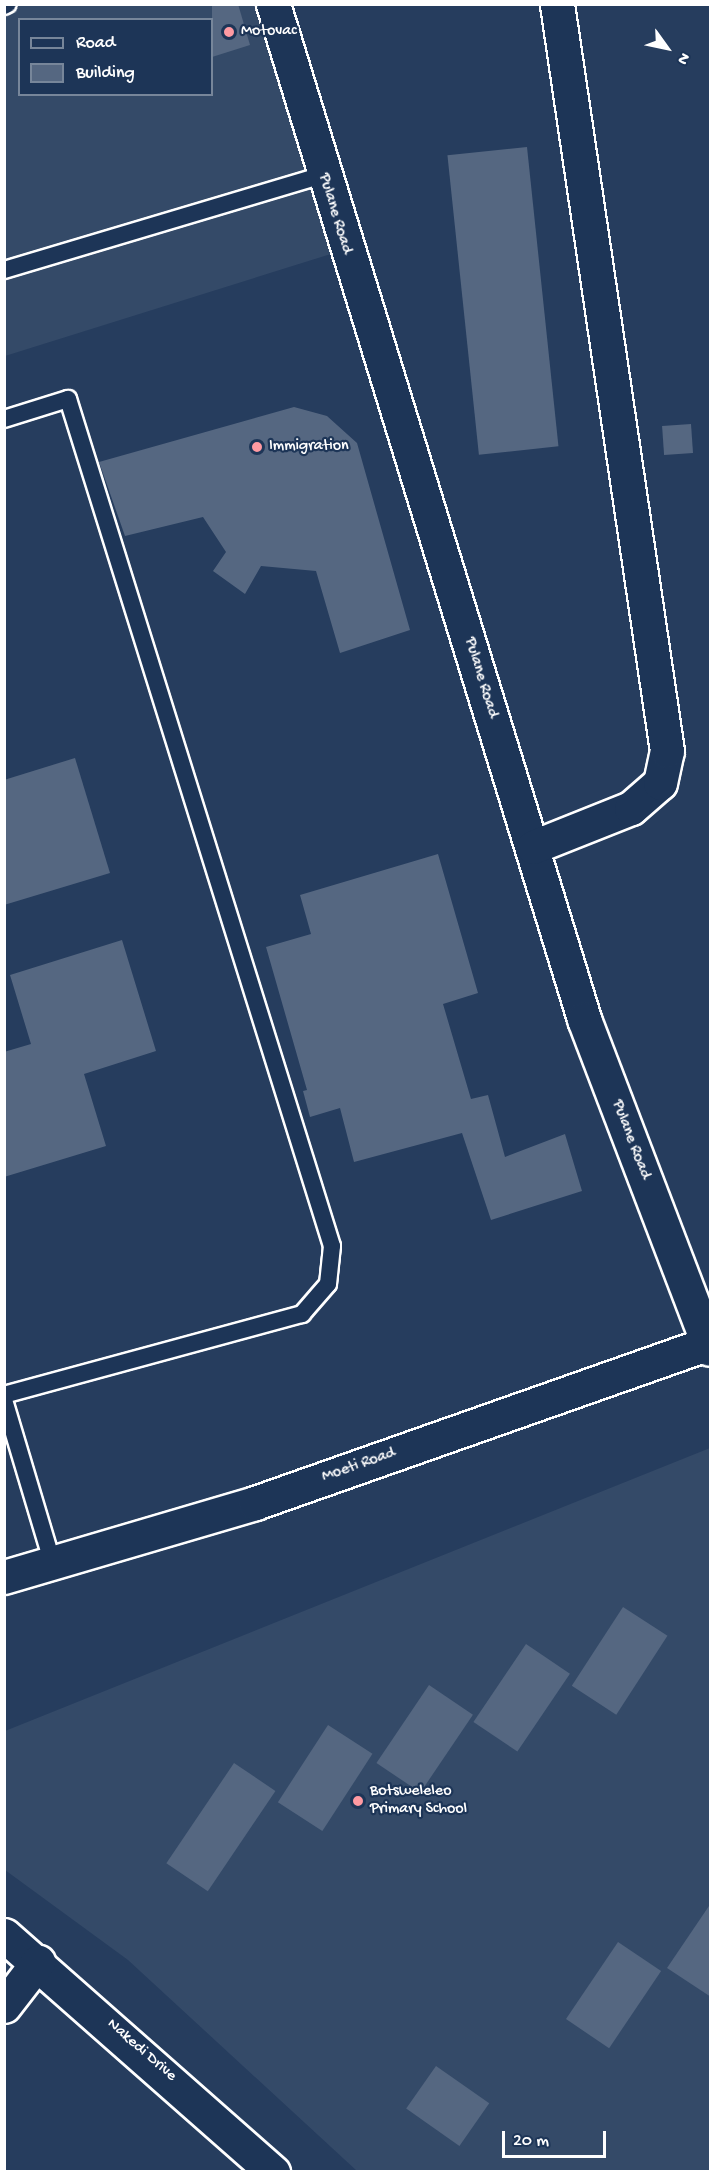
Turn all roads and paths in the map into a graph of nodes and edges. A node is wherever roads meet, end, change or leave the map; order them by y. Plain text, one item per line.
1 (273, 4) edge
2 (557, 4) edge
3 (322, 175) junction
4 (4, 270) edge
5 (4, 419) edge
6 (533, 847) junction
7 (710, 1345) edge
8 (4, 1397) edge
9 (53, 1564) junction
10 (4, 1577) edge
11 (4, 1935) edge
12 (38, 1962) junction
13 (4, 2006) edge
14 (273, 2172) edge

1 - 3 street, Pulane Road
2 - 6 street
3 - 4 lane
3 - 6 street, Pulane Road
5 - 8 lane
6 - 7 street, Pulane Road
7 - 9 street, Moeti Road
8 - 9 lane
9 - 10 street, Moeti Road
11 - 12 street, Nakedi Drive
12 - 13 street
12 - 14 street, Nakedi Drive

